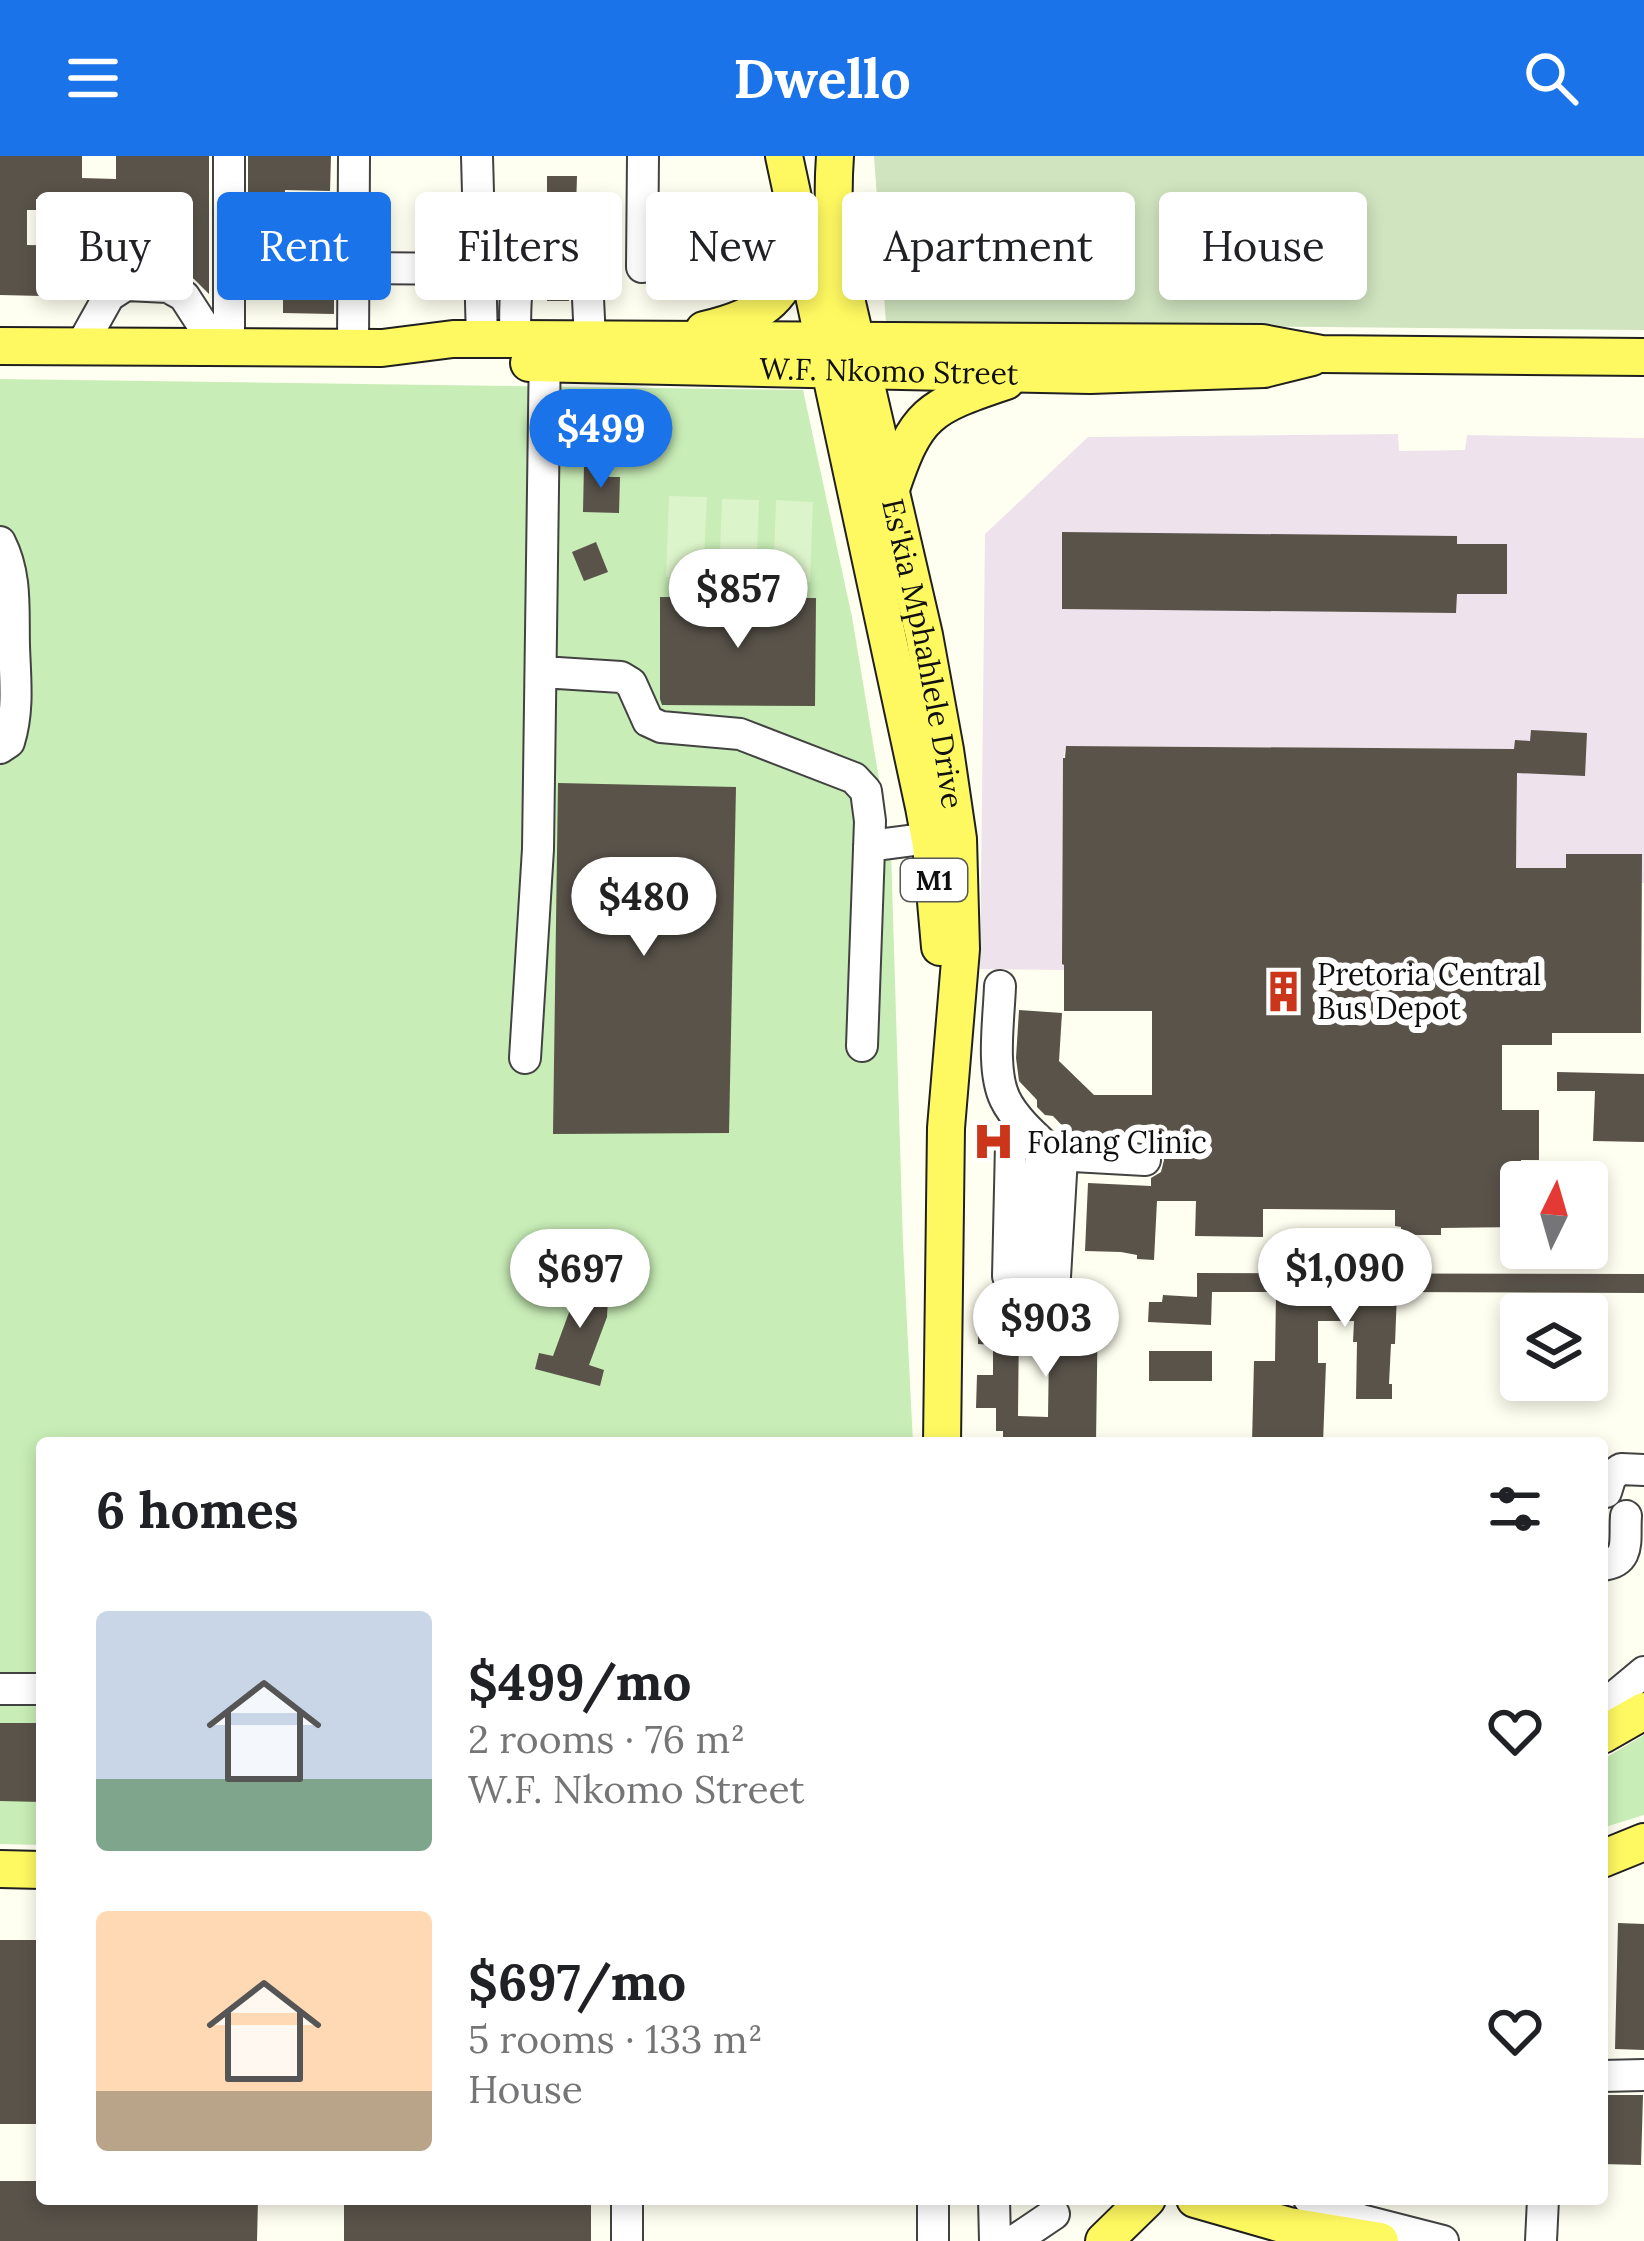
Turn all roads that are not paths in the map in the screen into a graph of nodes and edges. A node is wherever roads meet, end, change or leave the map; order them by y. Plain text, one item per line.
1 (229, 156) edge
2 (354, 156) edge
3 (476, 156) edge
4 (643, 156) edge
5 (784, 156) edge
6 (835, 156) edge
7 (354, 192) edge
8 (477, 192) edge
9 (792, 192) edge
10 (643, 234) junction
11 (622, 236) edge
12 (643, 267) dead end
13 (818, 277) edge
14 (359, 300) edge
15 (497, 300) edge
16 (518, 300) edge
17 (581, 300) edge
18 (772, 300) edge
19 (590, 340) junction
20 (660, 340) junction
21 (522, 345) junction
22 (0, 346) edge
23 (81, 346) junction
24 (223, 347) junction
25 (367, 348) junction
26 (1322, 354) junction
27 (843, 355) junction
28 (1644, 358) edge
29 (1026, 374) junction
30 (890, 492) junction
31 (0, 542) edge
32 (542, 672) junction
33 (0, 748) edge
34 (930, 838) junction
35 (869, 846) junction
36 (1000, 986) dead end
37 (862, 1046) dead end
38 (525, 1058) dead end
39 (946, 1128) junction
40 (1038, 1148) junction
41 (1145, 1160) dead end
42 (942, 1437) edge
43 (1620, 1498) edge
44 (1608, 1564) edge
45 (1644, 1672) edge
46 (0, 1689) edge
47 (36, 1690) edge
48 (1608, 1702) edge
49 (1644, 1711) edge
50 (1608, 1732) edge
51 (1644, 1843) edge
52 (1608, 1857) edge
53 (0, 1869) edge
54 (36, 1870) edge
55 (1644, 2075) edge
56 (1608, 2076) edge
57 (627, 2205) edge
58 (934, 2205) edge
59 (994, 2205) edge
60 (1141, 2205) edge
61 (1217, 2205) edge
62 (1324, 2205) edge
63 (1543, 2205) edge
64 (1056, 2218) edge
65 (627, 2241) edge
66 (933, 2241) edge
67 (995, 2241) edge
68 (1014, 2241) edge
69 (1104, 2241) edge
70 (1380, 2241) edge
71 (1443, 2241) edge
72 (1541, 2241) edge

1 - 24 street
2 - 7 street
3 - 8 street
4 - 10 street
5 - 9 main road, M1
6 - 27 main road, Es'kia Mphahlele Drive / M1
10 - 11 street
10 - 12 street
13 - 27 main road, M1
14 - 25 street
15 - 21 street
16 - 21 street
17 - 19 street
18 - 20 main road
19 - 20 main road, W.F. Nkomo Street
19 - 21 main road, W.F. Nkomo Street
20 - 27 main road, W.F. Nkomo Street
21 - 25 main road, W.F. Nkomo Street
21 - 25 main road, W.F. Nkomo Street
21 - 27 main road, W.F. Nkomo Street
21 - 32 street
22 - 23 main road, W.F. Nkomo Street
23 - 24 main road, W.F. Nkomo Street
23 - 24 street
24 - 25 main road, W.F. Nkomo Street
26 - 27 main road, W.F. Nkomo Street
26 - 28 main road, W.F. Nkomo Street
26 - 29 main road, W.F. Nkomo Street
27 - 29 main road, W.F. Nkomo Street
27 - 30 main road, Es'kia Mphahlele Drive / M1
27 - 34 main road, M1
29 - 30 main road
30 - 39 main road, Es'kia Mphahlele Drive / M1
31 - 33 street
32 - 35 street
32 - 38 street
34 - 35 street
34 - 39 main road, M1
35 - 37 street
36 - 40 street
39 - 42 main road, Es'kia Mphahlele Drive / M1
40 - 40 street
40 - 41 street
43 - 44 street
45 - 48 street
46 - 47 street
49 - 50 main road
51 - 52 main road
53 - 54 main road
55 - 56 street
57 - 65 street
58 - 66 street
59 - 67 street
60 - 69 main road
61 - 70 main road
62 - 71 street
63 - 72 street
64 - 68 street

